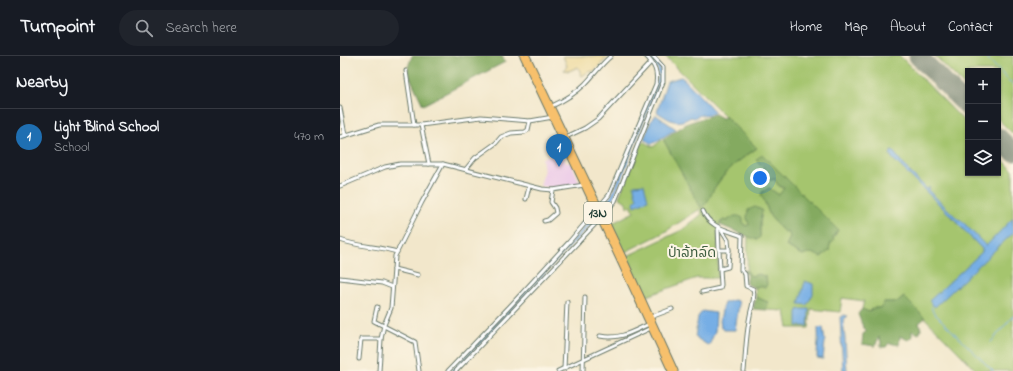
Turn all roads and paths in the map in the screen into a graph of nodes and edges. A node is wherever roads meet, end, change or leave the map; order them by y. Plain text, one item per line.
1 (523, 56) edge
2 (528, 56) edge
3 (611, 56) edge
4 (646, 56) edge
5 (653, 56) edge
6 (651, 62) junction
7 (406, 71) dead end
8 (340, 108) edge
9 (550, 108) junction
10 (554, 117) junction
11 (530, 121) junction
12 (414, 125) junction
13 (421, 125) junction
14 (345, 135) junction
15 (340, 137) edge
16 (566, 137) junction
17 (429, 164) junction
18 (443, 164) junction
19 (466, 169) junction
20 (584, 185) junction
21 (340, 186) edge
22 (530, 187) junction
23 (553, 190) junction
24 (526, 198) dead end
25 (598, 209) junction
26 (702, 211) dead end
27 (602, 217) junction
28 (544, 221) dead end
29 (719, 227) junction
30 (340, 240) edge
31 (719, 250) junction
32 (729, 250) junction
33 (397, 252) junction
34 (394, 269) junction
35 (720, 269) junction
36 (418, 275) dead end
37 (340, 278) edge
38 (392, 287) junction
39 (702, 292) dead end
40 (585, 297) dead end
41 (567, 302) dead end
42 (376, 307) dead end
43 (672, 309) dead end
44 (651, 317) junction
45 (384, 325) junction
46 (650, 326) junction
47 (600, 336) dead end
48 (381, 339) junction
49 (359, 359) dead end
50 (583, 360) junction
51 (564, 368) junction
52 (379, 371) edge
53 (419, 371) edge
54 (448, 371) edge
55 (456, 371) edge
56 (558, 371) edge
57 (583, 371) edge
58 (671, 371) edge
59 (675, 371) edge
60 (744, 371) edge

1 - 9 highway, 13N
2 - 9 highway, 13N
3 - 9 street
4 - 6 street
5 - 27 street
6 - 16 street
6 - 25 street
7 - 12 street
8 - 14 street
9 - 10 highway, 13N
10 - 11 street
10 - 16 highway, 13N
10 - 20 highway, 13N
11 - 13 street
11 - 19 street
12 - 13 street
12 - 14 street
13 - 17 street
14 - 15 street
16 - 25 highway, 13N
17 - 18 street
17 - 21 street
18 - 19 street
18 - 33 street
19 - 22 street
20 - 23 street
20 - 25 highway, 13N
22 - 23 street
22 - 24 street
23 - 28 street
25 - 27 highway, 13N
25 - 54 street
26 - 29 street
27 - 44 highway, 13N
27 - 46 highway, 13N
27 - 55 street
29 - 31 street
29 - 32 street
29 - 60 street
30 - 33 street
31 - 32 street
31 - 35 street
32 - 35 street
33 - 34 street
34 - 36 street
34 - 38 street
35 - 39 street
37 - 38 street
38 - 45 street
40 - 50 street
41 - 51 street
42 - 45 street
43 - 44 street
44 - 59 highway, 13N
45 - 48 street
45 - 53 street
46 - 47 street
46 - 50 street
46 - 58 highway, 13N
48 - 49 street
48 - 52 street
50 - 51 street
50 - 57 street
51 - 56 street

